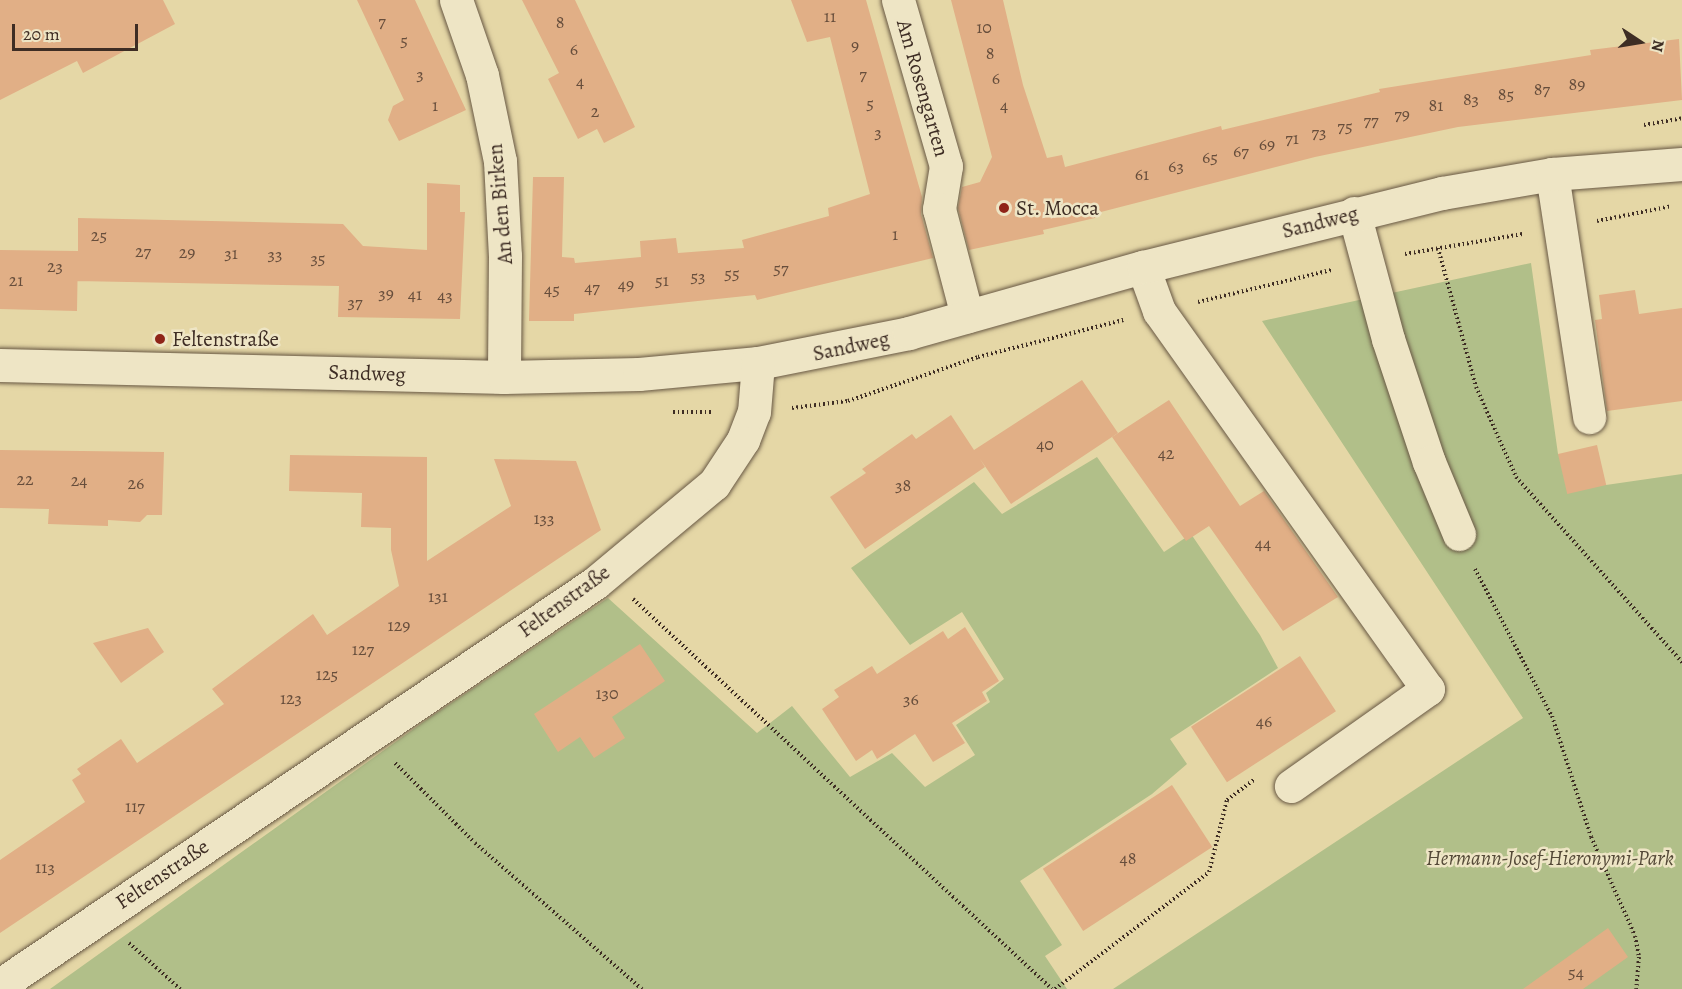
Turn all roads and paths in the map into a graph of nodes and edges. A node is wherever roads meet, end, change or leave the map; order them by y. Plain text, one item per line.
1 (456, 0) edge
2 (898, 0) edge
3 (1682, 118) edge
4 (1638, 127) dead end
5 (1682, 164) edge
6 (1552, 174) junction
7 (1354, 213) junction
8 (1438, 248) dead end
9 (1143, 267) junction
10 (967, 316) junction
11 (758, 363) junction
12 (0, 365) edge
13 (504, 377) junction
14 (1589, 417) dead end
15 (1459, 534) joint
16 (605, 572) junction
17 (1682, 662) edge
18 (366, 735) junction
19 (1297, 782) joint
20 (100, 916) junction
21 (0, 985) edge
22 (180, 989) edge
23 (642, 989) edge
24 (1054, 989) edge
25 (1636, 989) edge

1 - 13 street, An den Birken
2 - 10 street, Am Rosengarten
3 - 4 path
5 - 6 street, Sandweg
6 - 7 street, Sandweg
6 - 14 street
7 - 9 street, Sandweg
7 - 15 street
8 - 17 path
9 - 10 street, Sandweg
9 - 19 street
10 - 11 street, Sandweg
11 - 13 street, Sandweg
11 - 16 street, Feltenstraße
12 - 13 street, Sandweg
15 - 25 path
16 - 18 street, Feltenstraße
16 - 24 path
18 - 20 street, Feltenstraße
18 - 23 path
19 - 24 path
20 - 21 street, Feltenstraße
20 - 22 path

